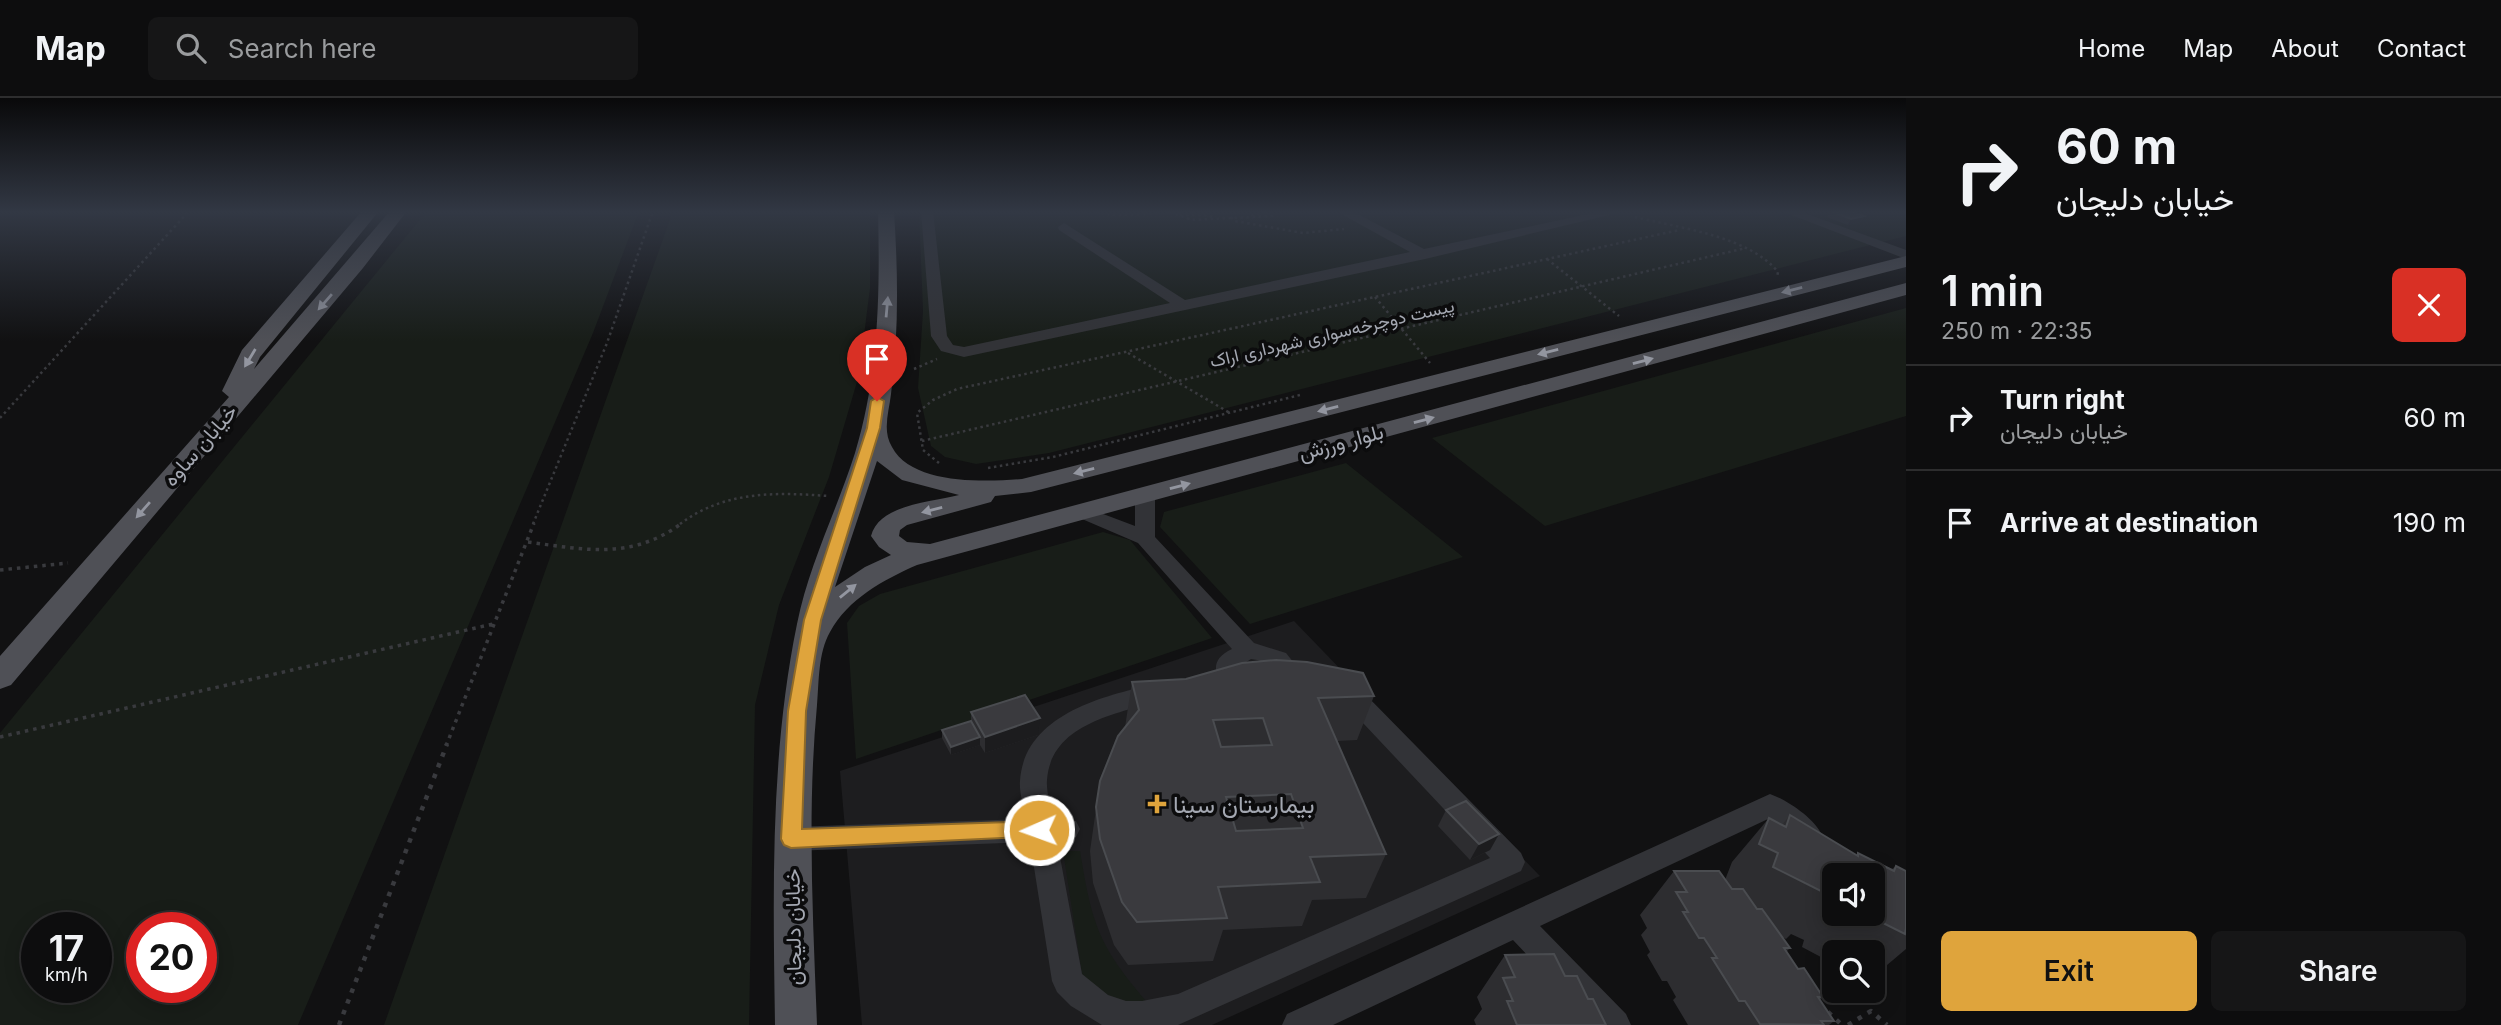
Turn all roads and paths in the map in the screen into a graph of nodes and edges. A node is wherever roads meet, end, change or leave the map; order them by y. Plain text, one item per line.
1 (150, 254) edge
2 (335, 254) edge
3 (365, 254) edge
4 (638, 254) edge
5 (889, 254) edge
6 (931, 254) edge
7 (1105, 254) edge
8 (1428, 254) edge
9 (1569, 254) edge
10 (1721, 254) edge
11 (1757, 254) edge
12 (1425, 255) joint
13 (1547, 259) junction
14 (1906, 261) edge
15 (1765, 279) dead end
16 (1582, 287) junction
17 (1906, 289) edge
18 (1376, 297) junction
19 (1185, 307) junction
20 (1605, 319) dead end
21 (1402, 329) junction
22 (1126, 352) junction
23 (932, 361) dead end
24 (1417, 366) dead end
25 (914, 369) dead end
26 (1177, 382) junction
27 (1310, 393) dead end
28 (1230, 413) junction
29 (0, 418) edge
30 (217, 424) junction
31 (874, 428) junction
32 (921, 442) junction
33 (942, 464) dead end
34 (977, 469) dead end
35 (1021, 487) junction
36 (1145, 495) junction
37 (851, 498) junction
38 (1082, 512) junction
39 (1144, 538) junction
40 (527, 542) junction
41 (940, 550) junction
42 (101, 560) junction
43 (0, 570) edge
44 (493, 624) junction
45 (808, 645) junction
46 (1248, 651) junction
47 (0, 677) edge
48 (1291, 681) junction
49 (1176, 690) edge
50 (0, 737) edge
51 (1053, 829) junction
52 (791, 839) junction
53 (1829, 852) edge
54 (1517, 923) junction
55 (1821, 1006) edge
56 (339, 1025) edge
57 (796, 1025) edge
58 (1298, 1025) edge
59 (1615, 1025) edge
60 (1842, 1025) edge
61 (1848, 1025) edge
62 (1888, 1025) edge

1 - 29 path
2 -> 30 main road
3 -> 30 main road, خیابان ساوه
4 - 40 path
31 -> 5 main road, خیابان دلیجان
6 - 19 street
7 - 19 street
8 - 12 street
9 - 13 path
10 - 16 path, پیست دوچرخه‌سواری شهرداری اراک
11 - 15 path
12 - 19 street
13 - 16 path
13 - 18 path
14 -> 35 main road, بلوار ورزش
16 - 20 path
16 - 21 path, پیست دوچرخه‌سواری شهرداری اراک
36 -> 17 main road, بلوار ورزش
18 - 21 path
18 - 22 path
21 - 24 path
21 - 26 path, پیست دوچرخه‌سواری شهرداری اراک
22 - 26 path
22 - 32 path
23 - 25 path
26 - 28 path
26 - 32 path, پیست دوچرخه‌سواری شهرداری اراک
27 - 28 path
28 - 34 path
30 -> 42 main road, خیابان ساوه
31 - 35 main road, بلوار ورزش
31 - 37 main road, خیابان دلیجان
32 - 33 path
35 -> 41 main road
36 - 38 main road, بلوار ورزش
36 - 39 street
37 - 40 path
37 - 45 main road, خیابان دلیجان
38 - 39 street
38 - 41 main road, بلوار ورزش
39 - 46 street
40 - 44 path
45 -> 41 main road, بلوار ورزش
42 - 43 path
42 - 47 main road, خیابان ساوه
44 - 50 path
44 - 56 path
45 - 52 main road, خیابان دلیجان
46 - 48 street
46 - 48 street
48 - 51 street
49 - 51 street
51 - 52 street
52 - 57 main road, خیابان دلیجان
53 - 54 street
54 - 58 street
54 - 59 street
55 - 60 path
61 - 62 path

